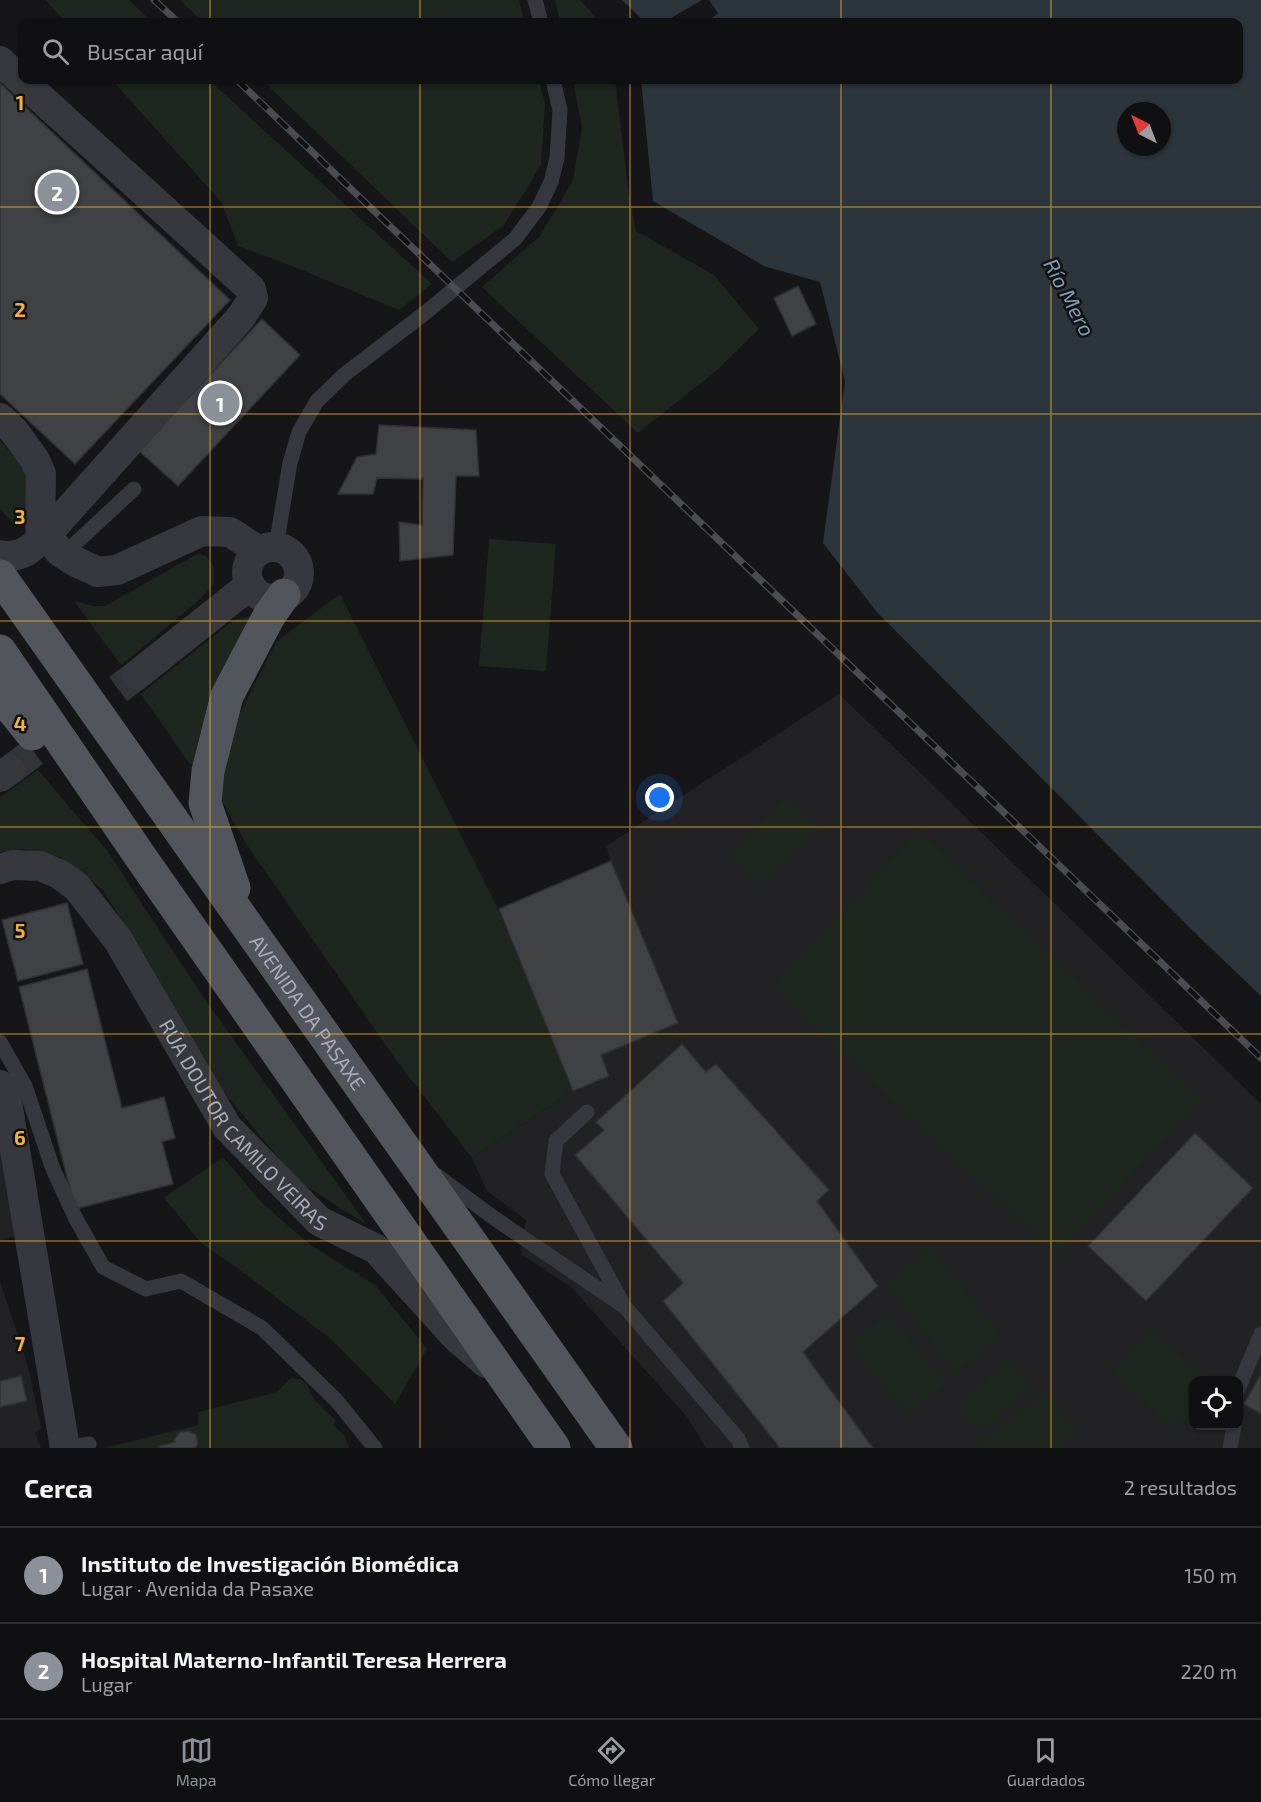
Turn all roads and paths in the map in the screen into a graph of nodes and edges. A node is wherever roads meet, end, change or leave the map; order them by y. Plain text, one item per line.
1 (535, 0) edge
2 (539, 18) edge
3 (0, 61) edge
4 (18, 77) edge
5 (25, 84) edge
6 (554, 84) edge
7 (0, 418) edge
8 (134, 489) dead end
9 (54, 544) junction
10 (268, 549) junction
11 (0, 555) edge
12 (0, 576) edge
13 (250, 585) junction
14 (284, 595) junction
15 (0, 651) edge
16 (137, 675) tunnel mouth
17 (0, 694) edge
18 (142, 859) junction
19 (0, 869) edge
20 (244, 921) junction
21 (0, 1042) edge
22 (0, 1084) edge
23 (587, 1112) dead end
24 (407, 1154) junction
25 (625, 1307) junction
26 (1261, 1334) edge
27 (1243, 1379) edge
28 (508, 1382) junction
29 (1233, 1430) edge
30 (743, 1445) edge
31 (74, 1447) edge
32 (375, 1448) edge
33 (554, 1448) edge
34 (616, 1448) edge
35 (1230, 1448) edge

1 - 2 lane
3 - 4 street
5 - 9 street
6 - 10 lane
7 - 9 street
8 - 9 lane
9 - 10 street
9 - 11 street
10 - 13 street
10 - 14 street
12 - 20 main road, AVENIDA DA PASAXE
13 - 14 street
13 - 16 street
14 - 20 main road
15 - 18 main road
17 - 18 main road
18 - 28 main road
19 - 28 street, RÚA DOUTOR CAMILO VEIRAS
20 - 24 main road, AVENIDA DA PASAXE
21 - 32 lane
22 - 31 street
23 - 25 lane
24 - 25 lane
24 - 34 main road, AVENIDA DA PASAXE
25 - 30 lane
26 - 27 lane
28 - 33 main road
29 - 35 lane

